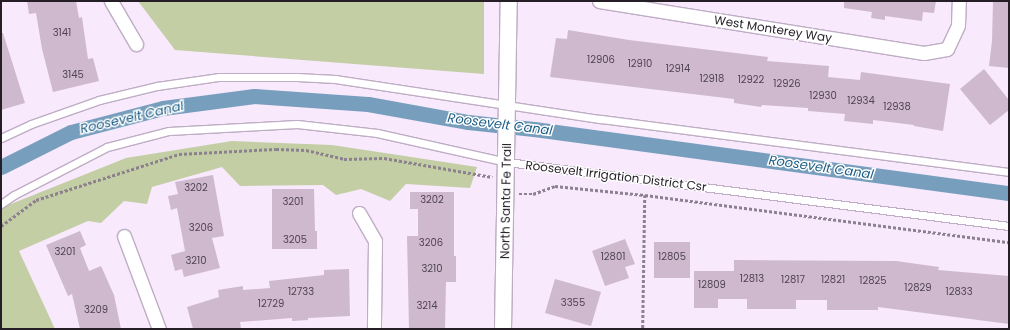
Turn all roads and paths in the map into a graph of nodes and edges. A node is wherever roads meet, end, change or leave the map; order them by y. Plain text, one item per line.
1 (111, 1) edge
2 (510, 1) edge
3 (599, 1) edge
4 (959, 1) edge
5 (136, 44) dead end
6 (508, 110) junction
7 (1, 138) edge
8 (507, 158) junction
9 (1009, 172) edge
10 (506, 186) junction
11 (645, 195) junction
12 (1, 204) edge
13 (359, 213) dead end
14 (1, 226) edge
15 (1009, 226) edge
16 (124, 236) dead end
17 (1009, 242) edge
18 (159, 329) edge
19 (374, 329) edge
20 (503, 329) edge
21 (643, 329) edge

1 - 5 street
2 - 6 street, North Santa Fe Trail
3 - 4 street, West Monterey Way
6 - 7 lane
6 - 8 street, North Santa Fe Trail
6 - 9 lane
8 - 10 street, North Santa Fe Trail
8 - 12 lane, Roosevelt Irrigation District Csr
8 - 15 lane, Roosevelt Irrigation District Csr
10 - 11 path
10 - 14 path
10 - 20 street, North Santa Fe Trail
11 - 17 path
11 - 21 path
13 - 19 street
16 - 18 street

